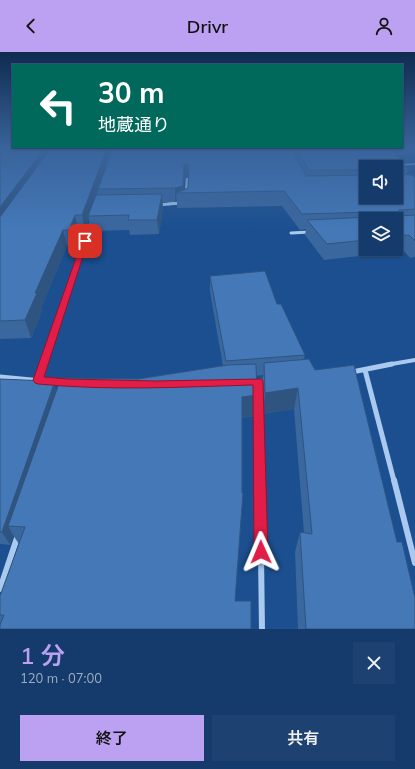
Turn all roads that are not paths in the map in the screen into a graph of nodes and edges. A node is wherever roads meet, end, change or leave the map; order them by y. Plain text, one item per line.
1 (186, 180) dead end
2 (152, 205) edge
3 (92, 220) edge
4 (313, 232) edge
5 (290, 233) dead end
6 (415, 360) edge
7 (365, 370) junction
8 (343, 373) edge
9 (0, 377) edge
10 (38, 380) junction
11 (274, 380) edge
12 (243, 382) edge
13 (258, 382) junction
14 (66, 390) edge
15 (19, 530) edge
16 (415, 563) edge
17 (0, 589) edge
18 (262, 629) edge

1 - 2 street
3 - 10 street
4 - 5 street
6 - 7 street
7 - 8 street
7 - 16 street
9 - 10 street
10 - 14 street
11 - 13 street
12 - 13 street
13 - 18 street
15 - 17 street

